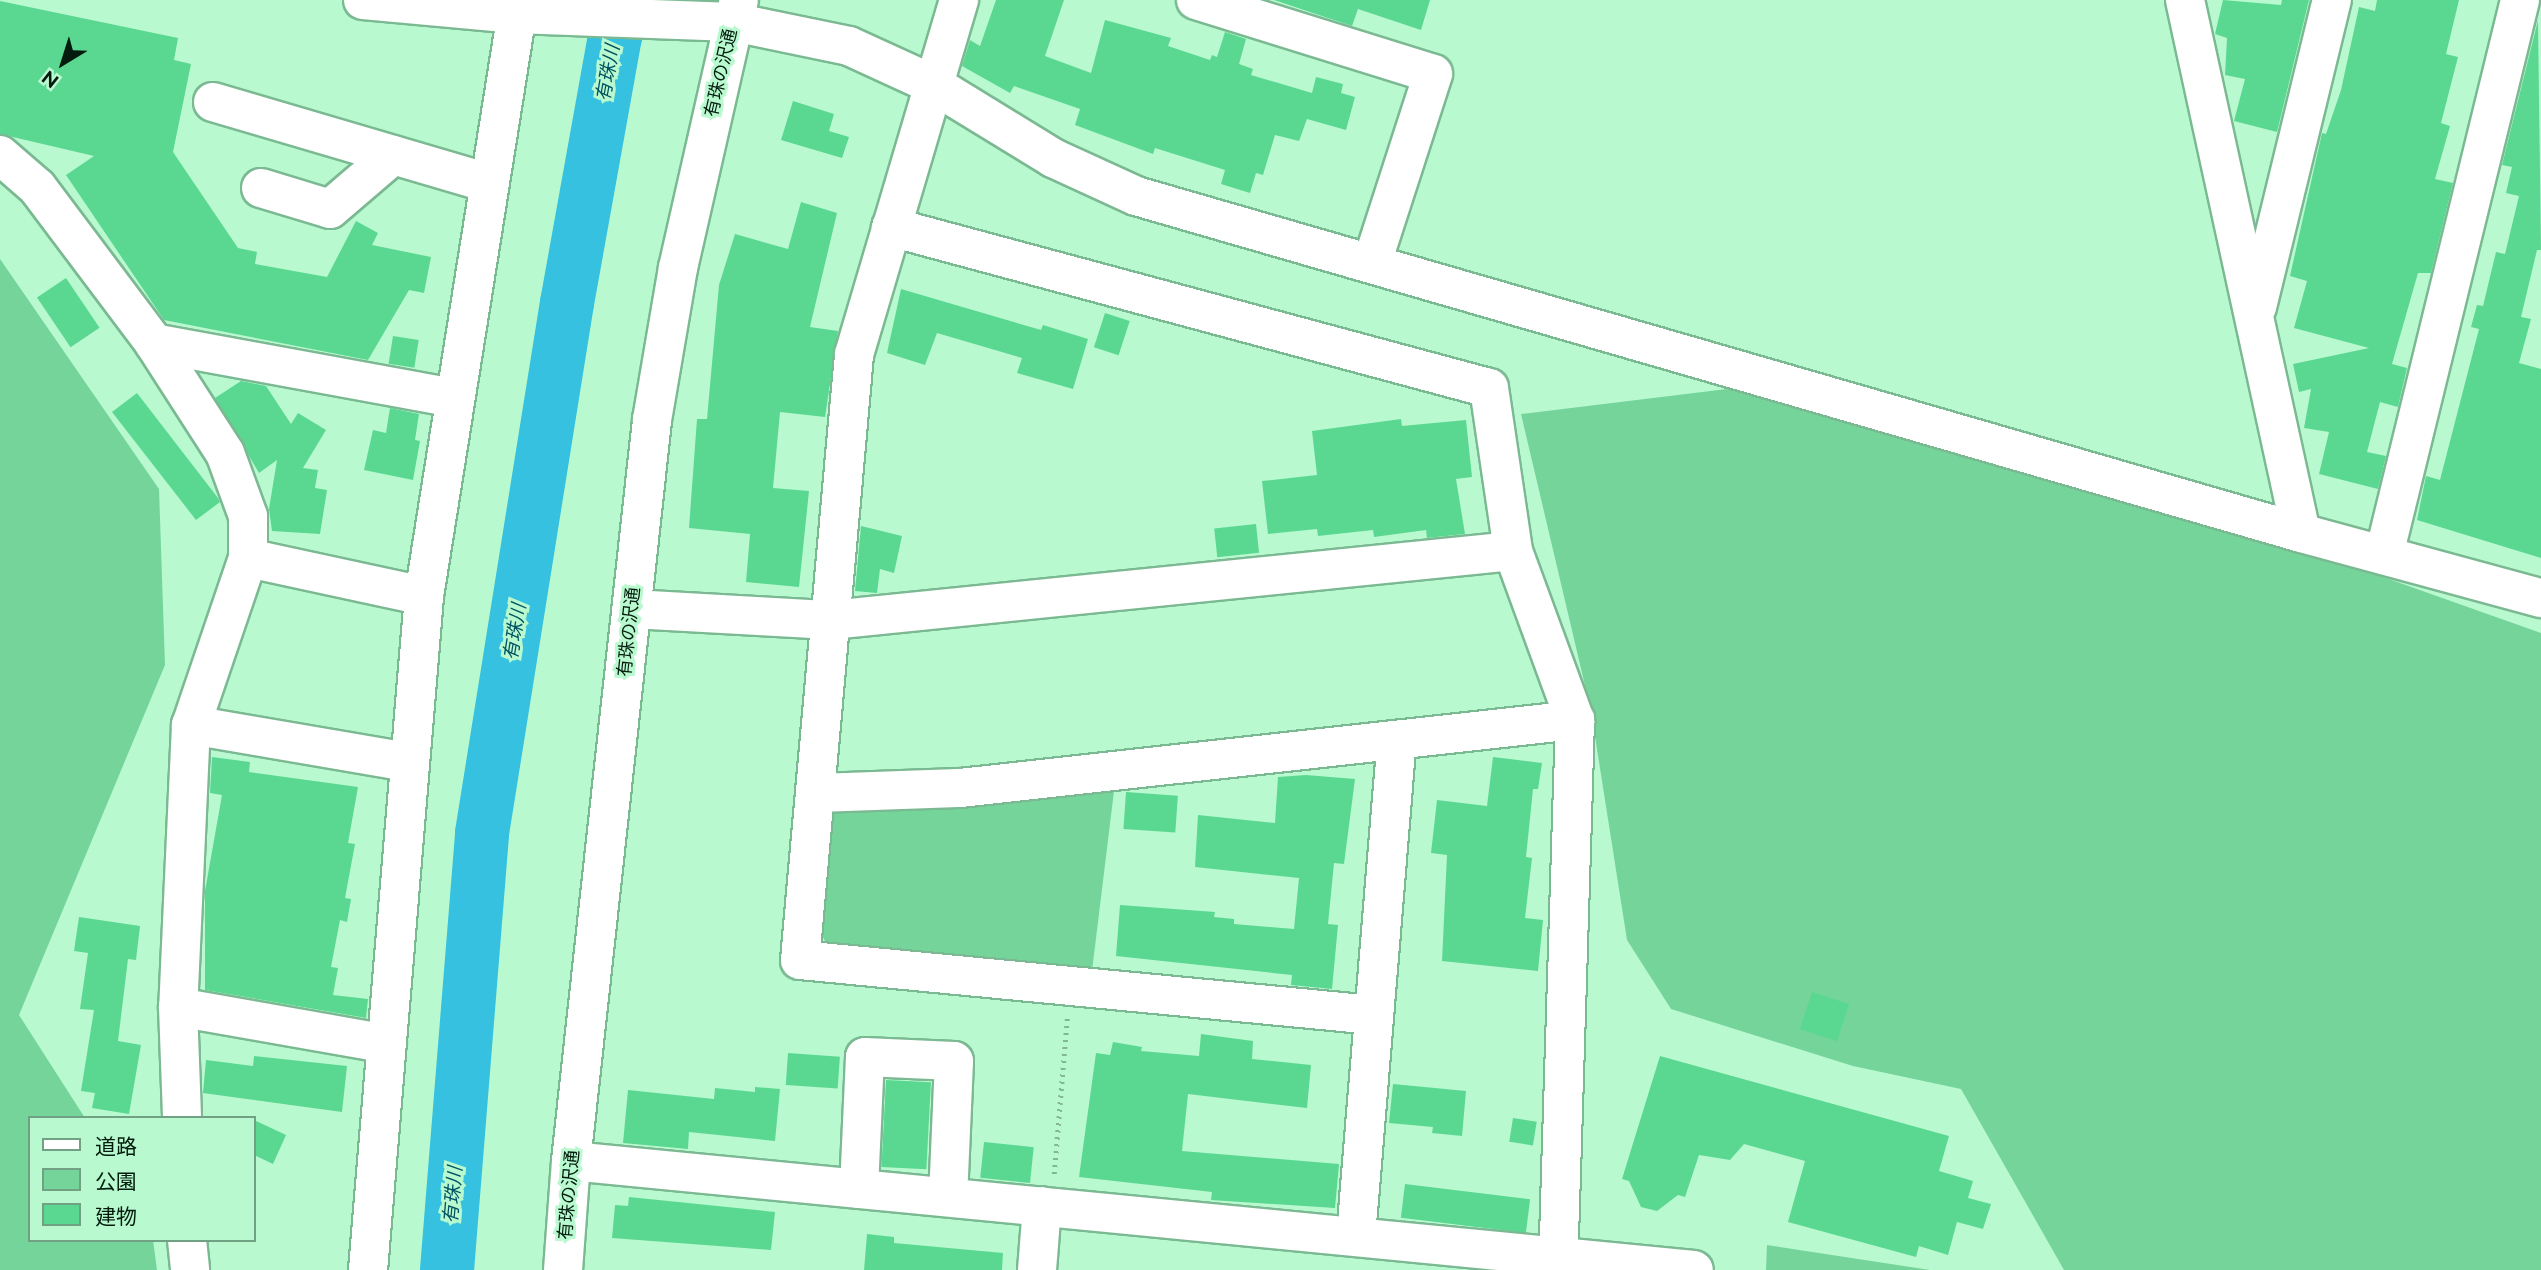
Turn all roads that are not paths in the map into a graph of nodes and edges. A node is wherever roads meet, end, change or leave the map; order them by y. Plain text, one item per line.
1 (363, 0) edge
2 (959, 0) edge
3 (1196, 0) edge
4 (2185, 0) edge
5 (2332, 0) edge
6 (2519, 0) edge
7 (517, 7) edge
8 (736, 11) edge
9 (1278, 11) edge
10 (934, 85) junction
11 (213, 103) dead end
12 (0, 155) edge
13 (393, 155) junction
14 (489, 183) junction
15 (261, 188) dead end
16 (891, 227) junction
17 (1372, 262) junction
18 (2255, 317) junction
19 (154, 343) junction
20 (455, 398) junction
21 (2301, 533) junction
22 (1513, 551) junction
23 (2384, 555) junction
24 (248, 558) junction
25 (424, 596) junction
26 (2541, 598) edge
27 (632, 609) junction
28 (831, 620) junction
29 (1575, 720) junction
30 (191, 725) junction
31 (1397, 741) junction
32 (408, 762) junction
33 (816, 793) junction
34 (178, 1007) junction
35 (1373, 1015) junction
36 (387, 1044) junction
37 (182, 1116) edge
38 (570, 1161) junction
39 (859, 1189) junction
40 (948, 1197) junction
41 (1047, 1206) junction
42 (1356, 1236) junction
43 (187, 1242) edge
44 (1559, 1263) edge
45 (190, 1270) edge
46 (368, 1270) edge
47 (563, 1270) edge
48 (1037, 1270) edge
49 (1693, 1270) edge

1 - 7 street
2 - 10 street
3 - 9 street
4 - 18 street
5 - 18 street
6 - 23 street
7 - 8 street
7 - 14 street
8 - 10 street
8 - 27 street, 有珠の沢通
9 - 17 street
10 - 16 street
10 - 17 street
11 - 13 street
12 - 19 street
13 - 14 street
13 - 15 street
14 - 20 street
16 - 22 street
16 - 28 street
17 - 21 street
18 - 21 street
19 - 20 street
19 - 24 street
20 - 25 street
21 - 23 street
22 - 28 street
22 - 29 street
23 - 26 street
24 - 25 street
24 - 30 street
25 - 32 street
27 - 28 street
27 - 38 street, 有珠の沢通
28 - 33 street
29 - 31 street
29 - 44 street
30 - 32 street
30 - 34 street
31 - 33 street
31 - 35 street
32 - 36 street
33 - 35 street
34 - 36 street
34 - 37 street
35 - 42 street
36 - 46 street
38 - 39 street
38 - 47 street, 有珠の沢通
39 - 40 street
39 - 40 street
40 - 41 street
41 - 42 street
41 - 48 street
42 - 44 street
43 - 45 street
44 - 49 street

